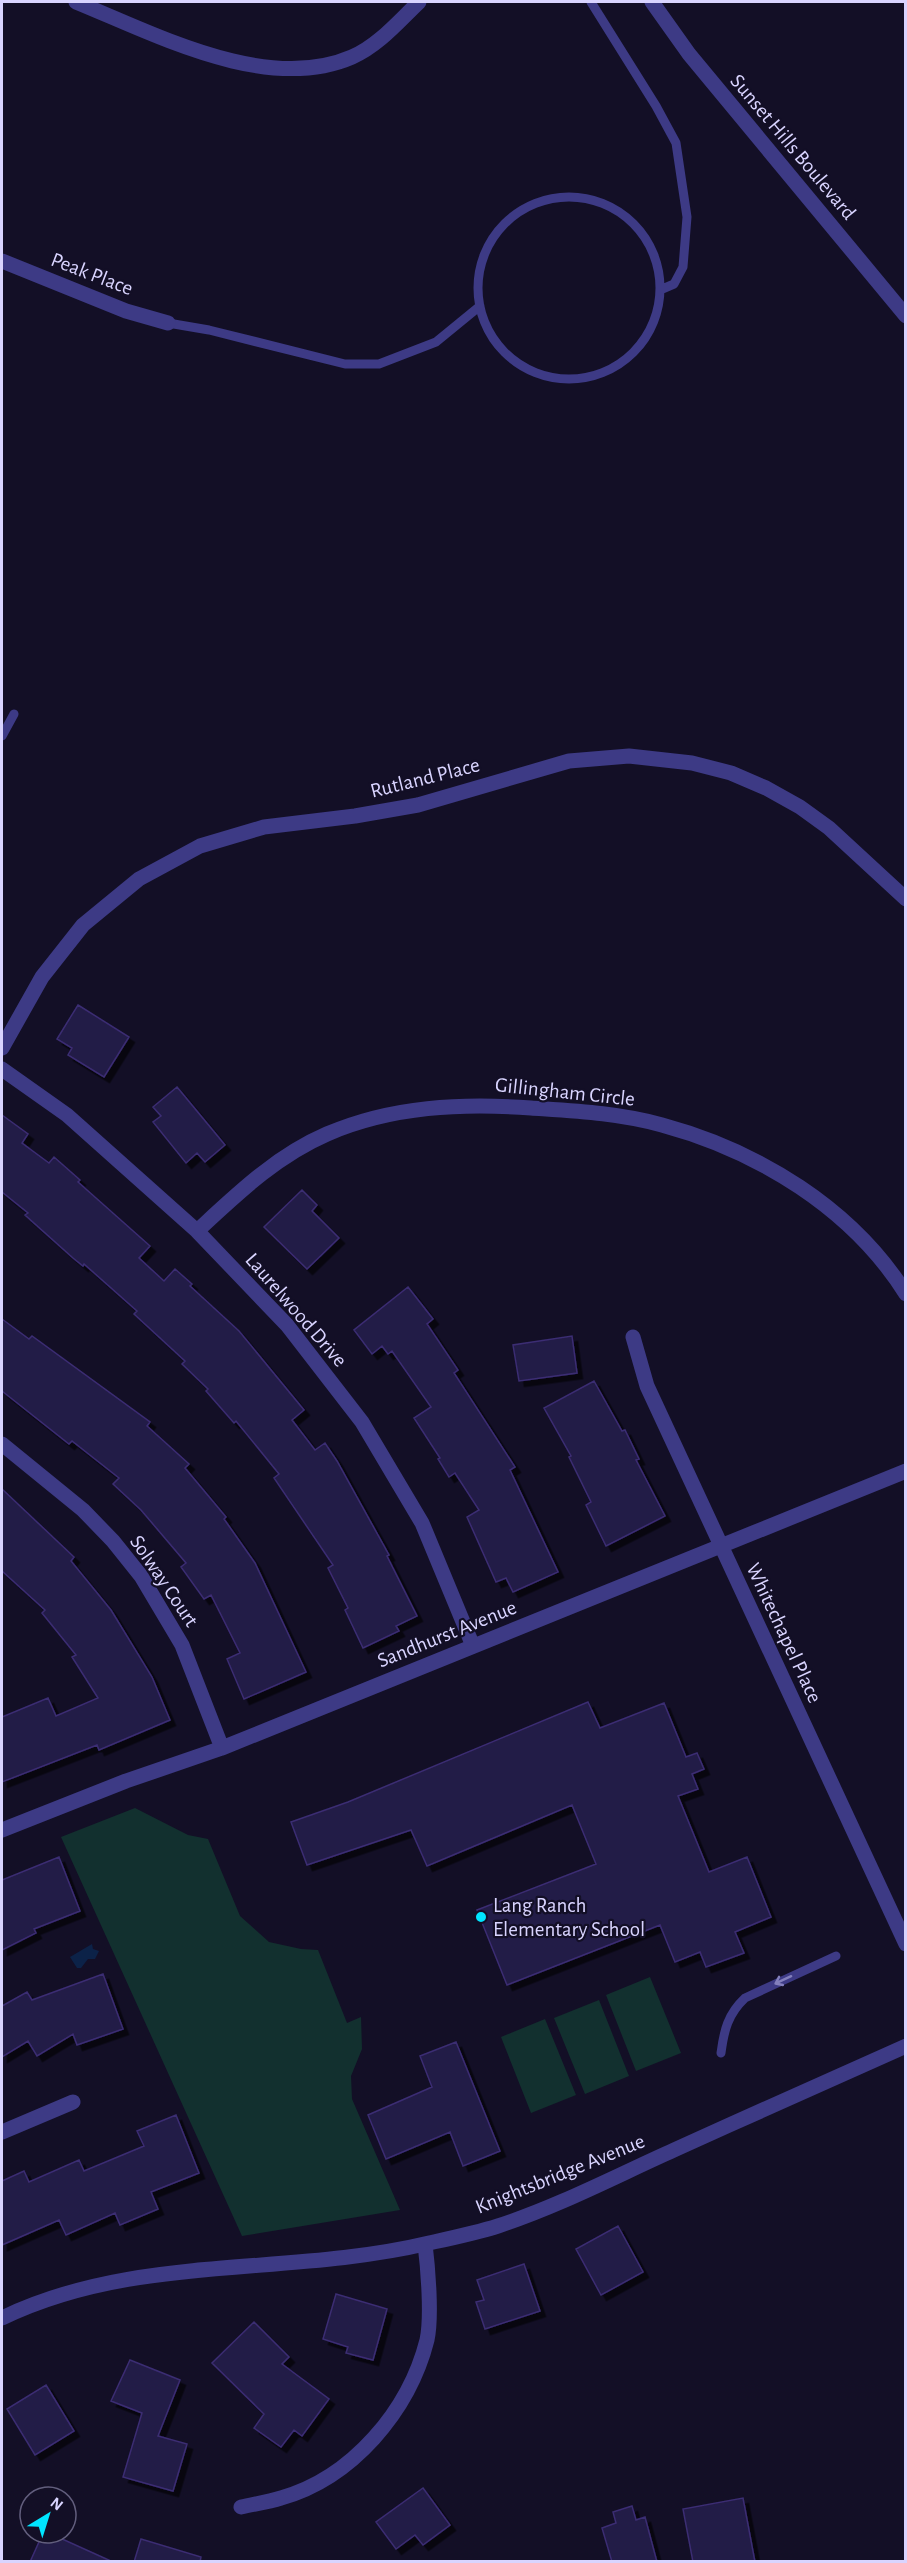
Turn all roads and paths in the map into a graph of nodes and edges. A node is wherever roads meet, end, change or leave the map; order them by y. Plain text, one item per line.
1 (76, 2) edge
2 (419, 2) edge
3 (591, 2) edge
4 (652, 2) edge
5 (2, 261) edge
6 (660, 290) junction
7 (480, 306) junction
8 (906, 316) edge
9 (168, 323) joint
10 (14, 714) dead end
11 (2, 736) edge
12 (906, 899) edge
13 (2, 1048) edge
14 (2, 1069) edge
15 (197, 1231) junction
16 (906, 1294) edge
17 (633, 1337) dead end
18 (2, 1446) edge
19 (906, 1471) edge
20 (719, 1545) junction
21 (473, 1646) junction
22 (222, 1748) junction
23 (2, 1830) edge
24 (906, 1944) edge
25 (836, 1956) dead end
26 (906, 2046) edge
27 (721, 2053) dead end
28 (73, 2102) dead end
29 (2, 2132) edge
30 (425, 2244) junction
31 (2, 2318) edge
32 (241, 2507) dead end

1 - 2 street
3 - 6 lane
4 - 8 street, Sunset Hills Boulevard
5 - 9 street, Peak Place
6 - 7 lane
6 - 7 lane
7 - 9 lane
10 - 11 lane
12 - 13 street, Rutland Place
14 - 15 street, Laurelwood Drive
15 - 16 street, Gillingham Circle
15 - 21 street, Laurelwood Drive
17 - 20 street, Whitechapel Place
18 - 22 street, Solway Court
19 - 20 street, Sandhurst Avenue
20 - 21 street, Sandhurst Avenue
20 - 24 street, Whitechapel Place
21 - 22 street, Sandhurst Avenue
22 - 23 street, Sandhurst Avenue
25 -> 27 lane
26 - 30 street, Knightsbridge Avenue
28 - 29 street
30 - 31 street, Knightsbridge Avenue
30 - 32 street

